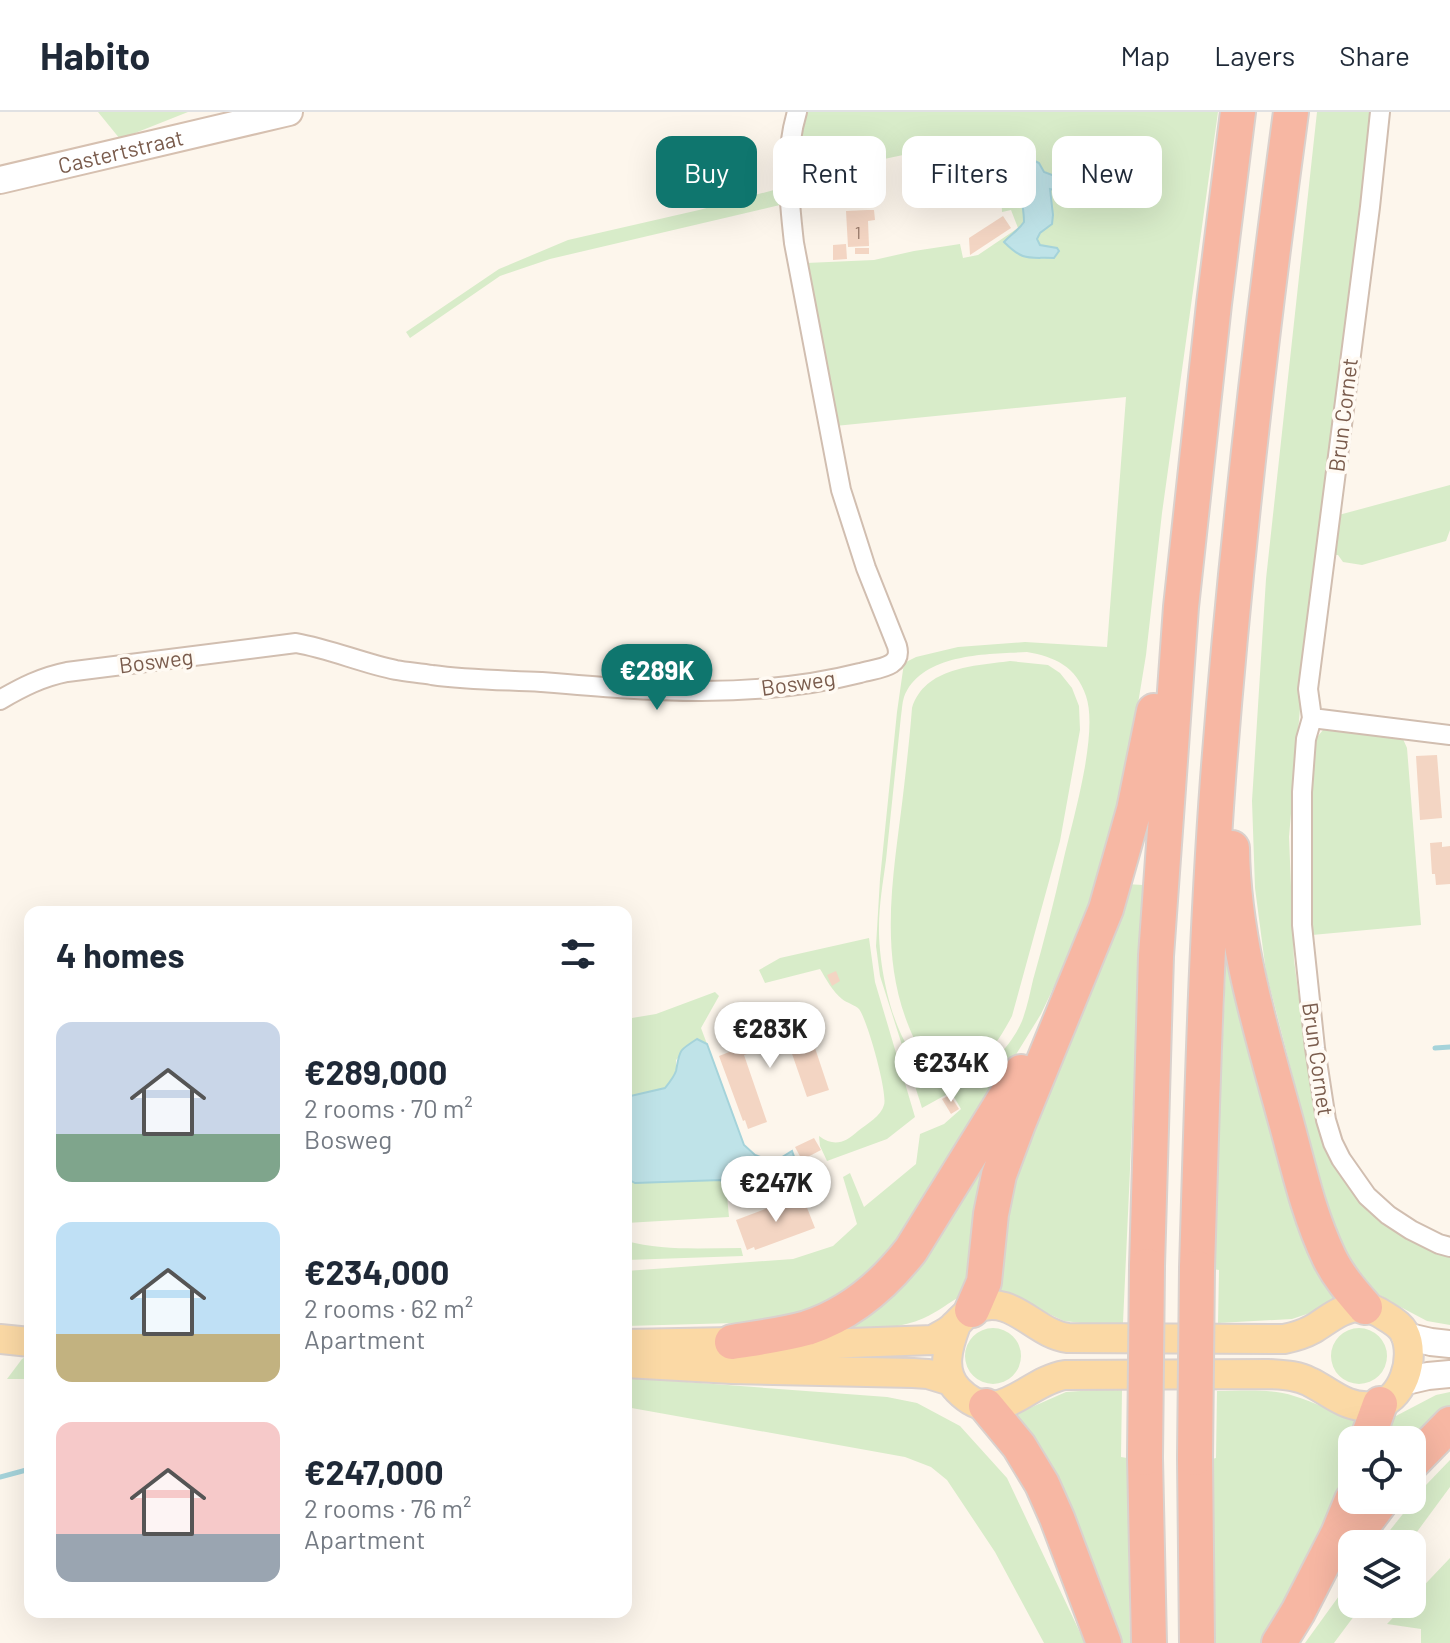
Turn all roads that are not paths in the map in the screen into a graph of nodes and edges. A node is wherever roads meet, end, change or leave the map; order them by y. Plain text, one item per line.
1 (289, 112) edge
2 (797, 112) edge
3 (1238, 112) edge
4 (1291, 112) edge
5 (1380, 112) edge
6 (0, 180) edge
7 (1181, 607) junction
8 (0, 700) edge
9 (1312, 718) junction
10 (1450, 735) edge
11 (1218, 780) junction
12 (1075, 982) junction
13 (1450, 1247) edge
14 (1365, 1307) junction
15 (964, 1318) junction
16 (1405, 1336) junction
17 (0, 1339) edge
18 (24, 1341) edge
19 (732, 1342) junction
20 (632, 1344) edge
21 (1450, 1344) edge
22 (632, 1363) edge
23 (1450, 1374) edge
24 (951, 1381) junction
25 (1391, 1393) junction
26 (986, 1406) junction
27 (1450, 1424) edge
28 (1374, 1426) edge
29 (1426, 1449) edge
30 (1346, 1514) edge
31 (1372, 1514) edge
32 (1298, 1612) junction
33 (1104, 1643) edge
34 (1149, 1643) edge
35 (1197, 1643) edge
36 (1279, 1643) edge

1 - 6 main road, Castertstraat
2 - 8 street, Bosweg
3 - 7 highway
4 - 11 highway
5 - 9 street, Brun Cornet
7 - 12 highway
7 - 34 highway, bridge
9 - 10 street
9 - 13 street, Brun Cornet
11 - 14 highway
11 - 35 highway, bridge
12 - 15 highway
12 - 19 highway
14 - 15 main road
14 - 16 main road
15 - 19 main road
15 - 24 main road
16 - 21 main road
16 - 25 main road
17 - 18 main road
19 - 20 main road
22 - 24 main road
23 - 25 main road
24 - 26 main road
25 - 26 main road
25 - 28 highway
26 - 33 highway
27 - 29 highway
30 - 32 highway
31 - 32 highway
32 - 36 highway

